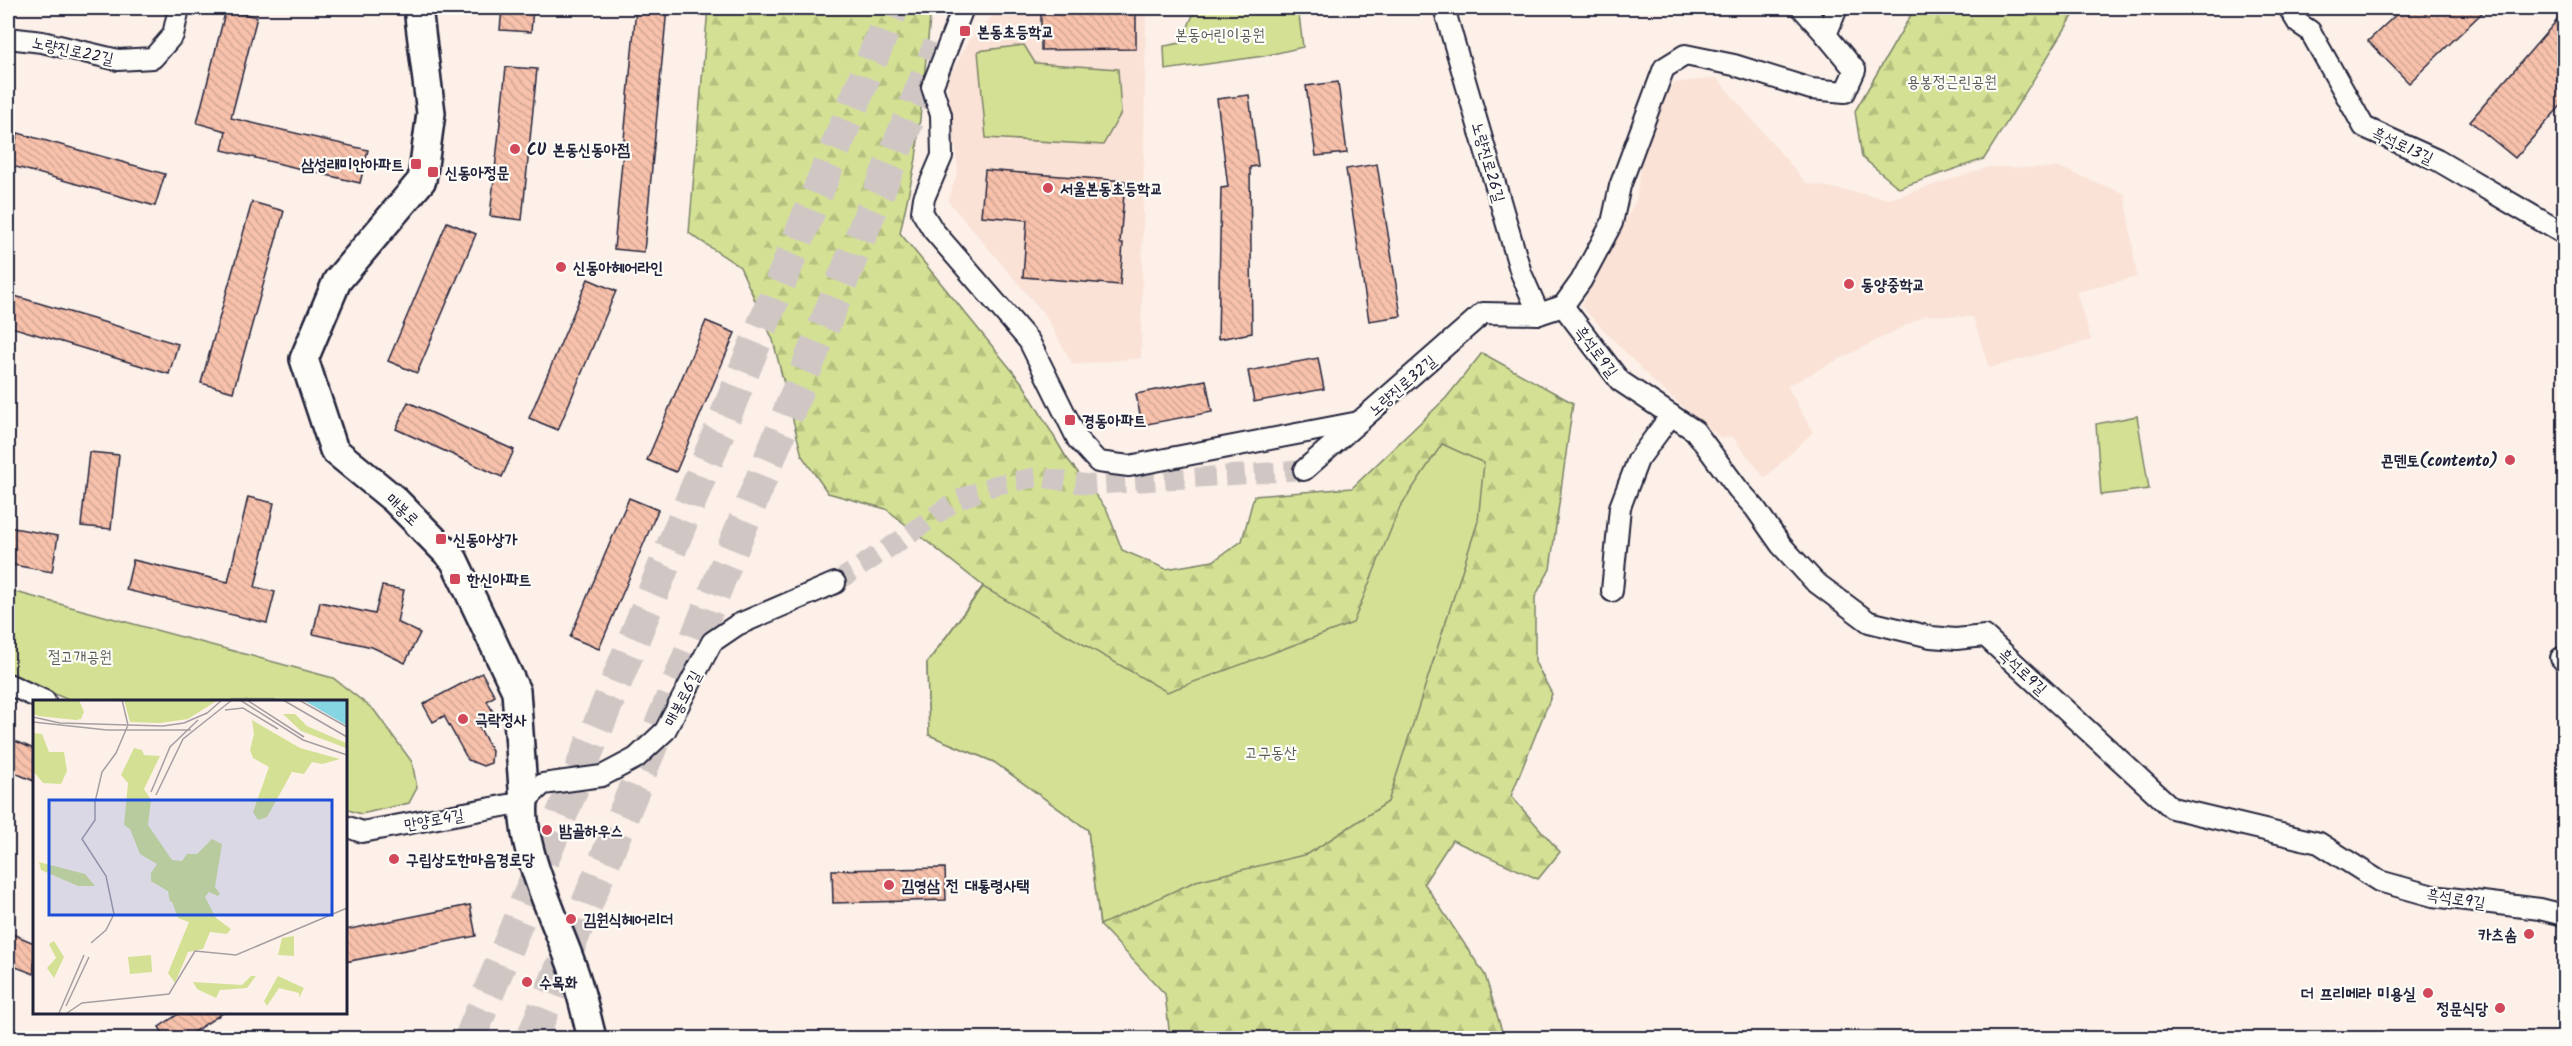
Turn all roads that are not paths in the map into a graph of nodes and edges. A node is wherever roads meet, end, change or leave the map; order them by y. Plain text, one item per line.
1 (179, 8) edge
2 (421, 8) edge
3 (963, 8) edge
4 (1444, 8) edge
5 (1802, 8) edge
6 (1837, 8) edge
7 (2289, 8) edge
8 (1826, 35) junction
9 (8, 38) edge
10 (2565, 234) edge
11 (1563, 306) junction
12 (1539, 314) junction
13 (1671, 415) junction
14 (1359, 422) junction
15 (1304, 471) tunnel mouth
16 (835, 583) tunnel mouth
17 (1612, 591) dead end
18 (8, 684) edge
19 (43, 700) edge
20 (524, 802) junction
21 (346, 826) edge
22 (2565, 915) edge
23 (592, 1038) edge

1 - 9 street, 노량진로22길
2 - 20 street, 매봉로
3 - 14 street, 노량진로32길
4 - 12 street, 노량진로26길
5 - 8 street
6 - 8 street
7 - 10 street, 흑석로13길
8 - 11 street
11 - 12 street, 노량진로32길
11 - 13 street, 흑석로9길
12 - 14 street, 노량진로32길
13 - 17 street
13 - 22 street, 흑석로9길
14 - 15 street
16 - 20 street, 매봉로6길
18 - 19 street
20 - 21 street, 만양로4길
20 - 23 street, 매봉로

